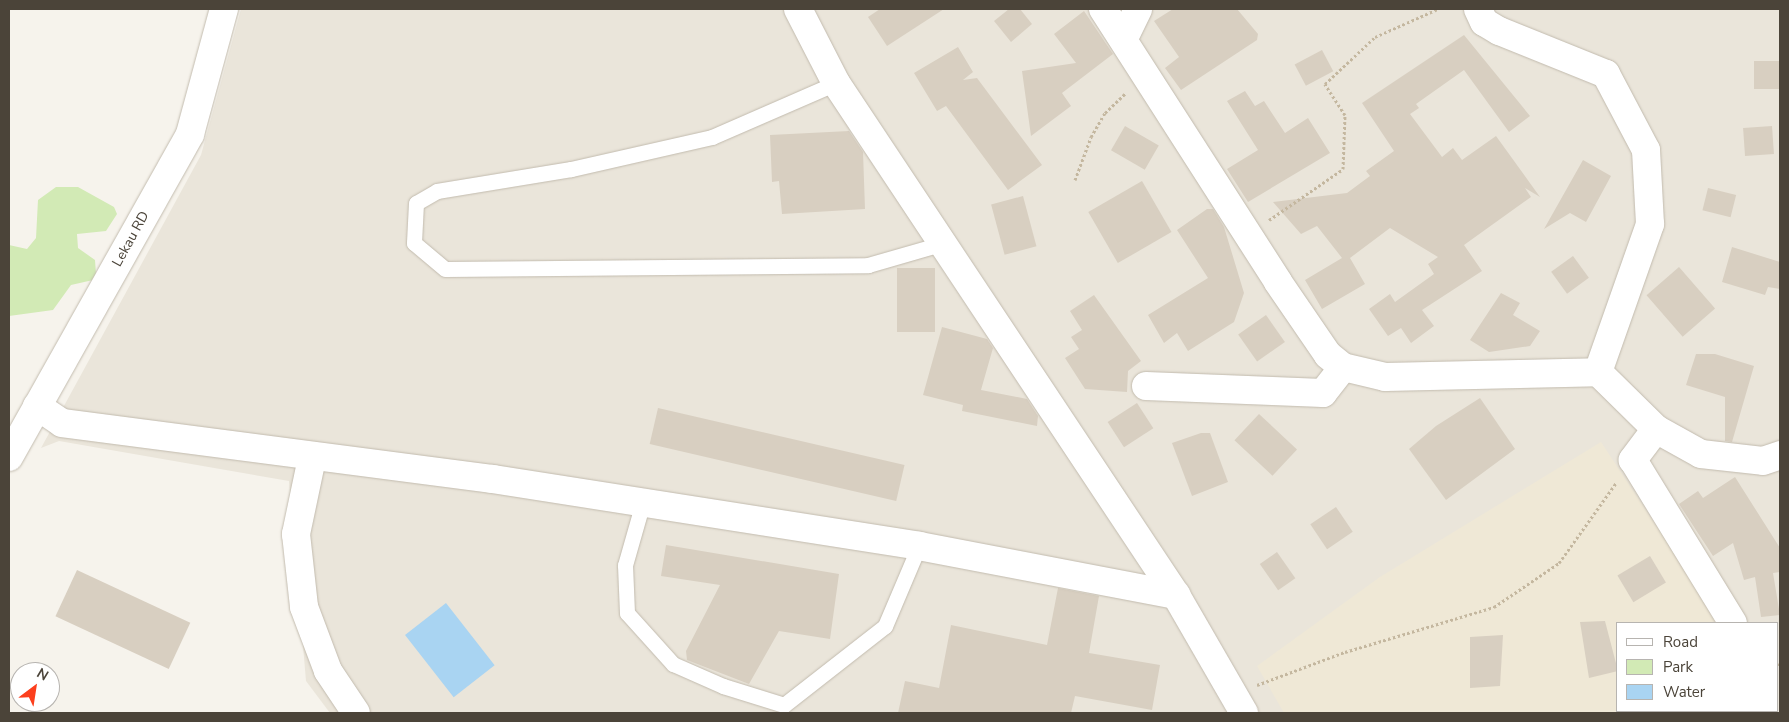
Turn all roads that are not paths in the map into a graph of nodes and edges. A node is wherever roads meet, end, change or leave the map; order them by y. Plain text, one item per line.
1 (224, 9) edge
2 (798, 9) edge
3 (1103, 9) edge
4 (1138, 9) edge
5 (1478, 9) edge
6 (1124, 38) junction
7 (836, 83) junction
8 (944, 243) junction
9 (1343, 367) junction
10 (1598, 372) junction
11 (1146, 386) dead end
12 (37, 406) junction
13 (1656, 429) junction
14 (1780, 456) edge
15 (9, 457) edge
16 (312, 458) junction
17 (643, 502) junction
18 (920, 546) junction
19 (1176, 595) junction
20 (1732, 622) edge
21 (1238, 704) edge
22 (356, 713) edge

1 - 12 street, Lekau RD
2 - 7 street
3 - 6 street
4 - 6 street
5 - 10 street
6 - 9 street
7 - 8 street
7 - 8 lane
8 - 19 street
9 - 10 street
9 - 11 street
10 - 13 street
12 - 15 street, Lekau RD
12 - 16 street
13 - 14 street
13 - 20 street
16 - 17 street
16 - 22 street
17 - 18 street
17 - 18 lane
18 - 19 street
19 - 21 street

